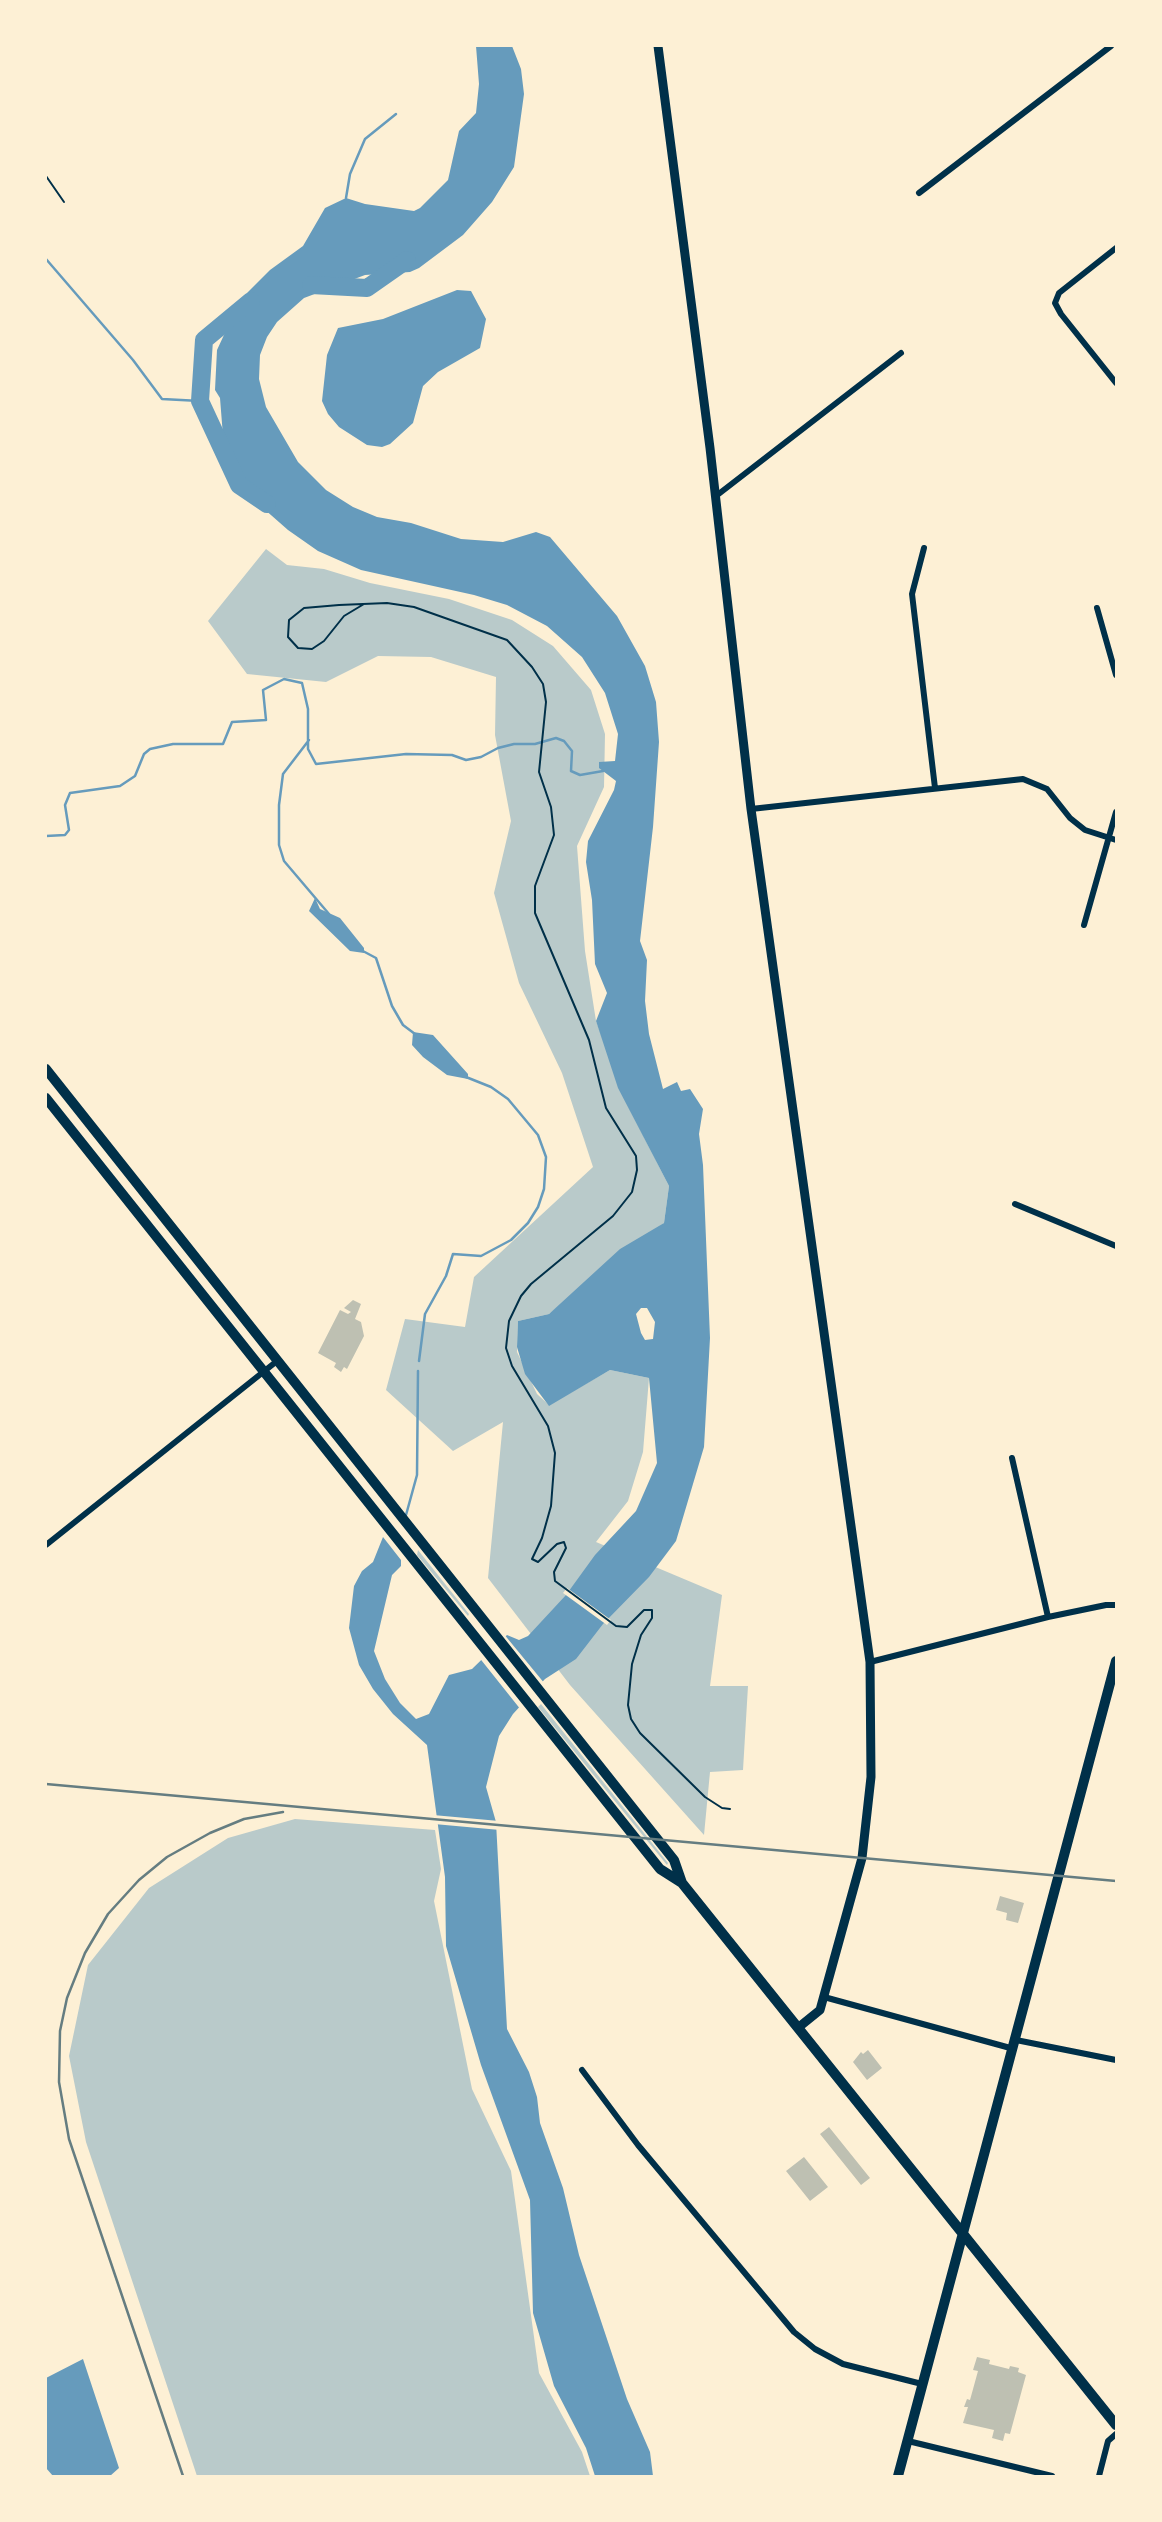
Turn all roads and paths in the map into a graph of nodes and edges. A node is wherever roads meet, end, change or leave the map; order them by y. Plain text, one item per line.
1 (658, 46) edge
2 (1111, 46) edge
3 (46, 176) edge
4 (919, 193) dead end
5 (64, 202) dead end
6 (1116, 248) edge
7 (901, 353) dead end
8 (1116, 383) edge
9 (716, 496) junction
10 (924, 548) dead end
11 (364, 604) junction
12 (1097, 608) dead end
13 (1116, 675) edge
14 (935, 788) junction
15 (751, 809) junction
16 (1116, 812) edge
17 (1113, 839) edge
18 (1084, 925) dead end
19 (46, 1069) edge
20 (46, 1098) edge
21 (89, 1125) junction
22 (75, 1136) junction
23 (1015, 1204) dead end
24 (1116, 1246) edge
25 (277, 1362) junction
26 (262, 1373) junction
27 (1012, 1458) dead end
28 (46, 1545) edge
29 (1116, 1605) edge
30 (1048, 1617) junction
31 (870, 1662) junction
32 (1116, 1665) edge
33 (730, 1809) dead end
34 (682, 1883) junction
35 (824, 1997) junction
36 (799, 2027) junction
37 (1015, 2045) junction
38 (1116, 2060) edge
39 (582, 2070) dead end
40 (965, 2236) junction
41 (922, 2384) junction
42 (1116, 2425) edge
43 (1116, 2434) edge
44 (908, 2441) junction
45 (898, 2476) edge
46 (1052, 2476) edge
47 (1099, 2476) edge

1 - 9 main road
2 - 4 street
3 - 5 path
6 - 8 street
7 - 9 street
9 - 15 main road
10 - 14 street
11 - 11 path
11 - 33 path
12 - 13 street
14 - 15 street
14 - 17 street
15 - 31 main road
16 - 17 street
17 - 18 street
19 - 21 main road
20 - 22 main road
21 - 22 main road
21 - 25 main road
22 - 26 main road
23 - 24 street
25 - 26 street
25 - 34 main road
26 - 28 street
26 - 34 main road
27 - 30 street
29 - 30 street
30 - 31 street
31 - 35 main road
32 - 37 main road
34 - 36 main road
35 - 36 main road
35 - 37 street
36 - 40 main road
37 - 38 street
37 - 40 main road
39 - 41 street
40 - 41 main road
40 - 42 main road
41 - 44 main road
43 - 47 street
44 - 45 main road
44 - 46 street

